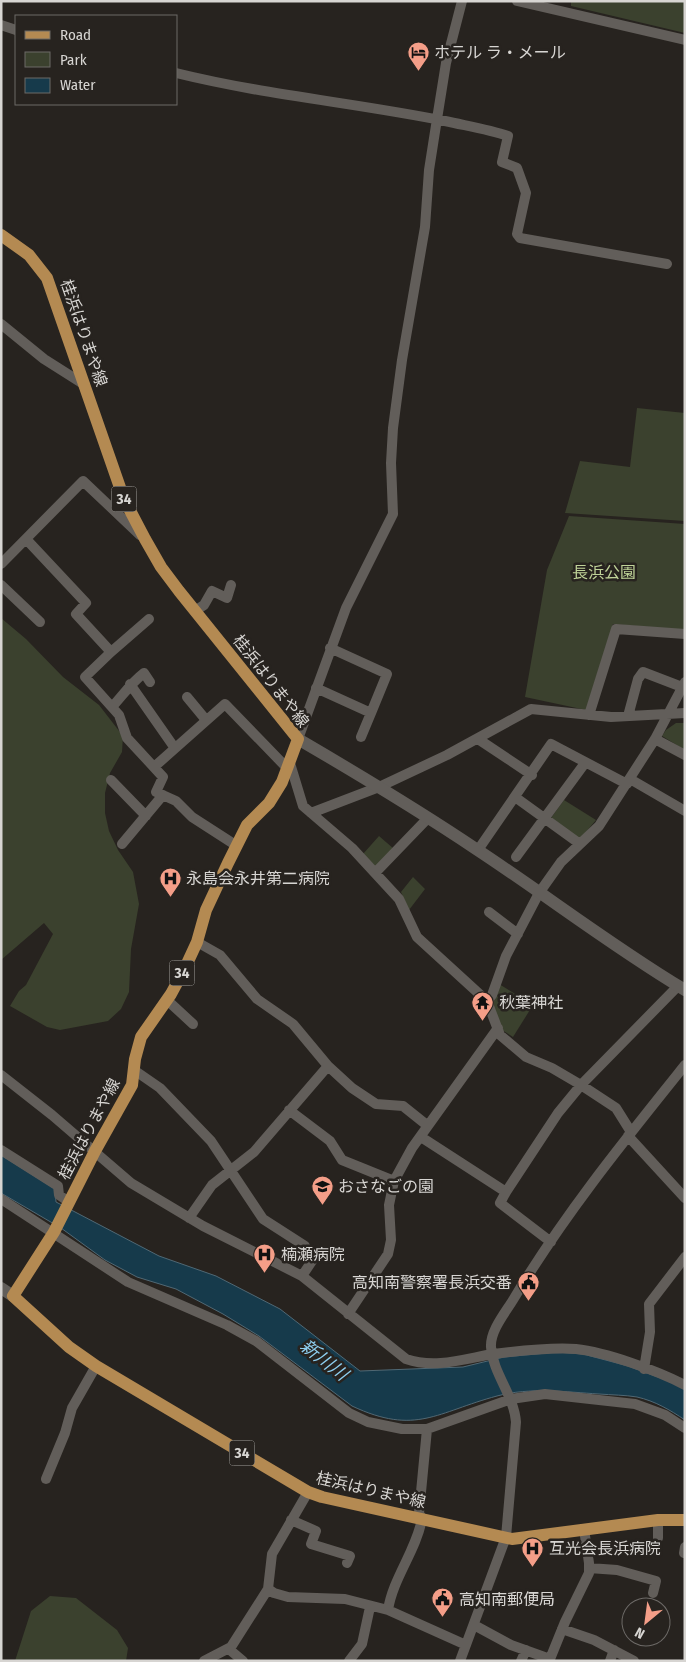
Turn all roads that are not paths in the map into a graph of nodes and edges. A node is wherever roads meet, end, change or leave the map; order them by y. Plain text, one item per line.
1 (462, 1) edge
2 (517, 1) edge
3 (1, 25) edge
4 (15, 30) edge
5 (685, 40) edge
6 (178, 74) edge
7 (437, 119) junction
8 (1, 235) edge
9 (667, 264) dead end
10 (1, 324) edge
11 (85, 385) junction
12 (26, 539) junction
13 (144, 539) junction
14 (1, 564) edge
15 (1, 585) edge
16 (232, 585) dead end
17 (195, 611) junction
18 (149, 619) dead end
19 (40, 622) dead end
20 (685, 634) edge
21 (330, 648) junction
22 (112, 652) junction
23 (150, 682) dead end
24 (130, 684) junction
25 (683, 684) edge
26 (316, 688) junction
27 (187, 697) dead end
28 (112, 707) junction
29 (370, 713) junction
30 (667, 713) junction
31 (685, 713) edge
32 (589, 715) junction
33 (628, 716) junction
34 (206, 720) junction
35 (361, 736) dead end
36 (298, 739) junction
37 (478, 739) junction
38 (655, 739) junction
39 (174, 747) junction
40 (685, 755) edge
41 (586, 762) junction
42 (288, 764) junction
43 (154, 767) junction
44 (532, 774) junction
45 (111, 780) dead end
46 (629, 781) junction
47 (379, 787) junction
48 (164, 795) junction
49 (515, 797) junction
50 (685, 811) edge
51 (311, 813) junction
52 (146, 816) junction
53 (428, 818) junction
54 (546, 819) junction
55 (122, 844) dead end
56 (580, 844) junction
57 (237, 846) junction
58 (478, 850) junction
59 (516, 857) dead end
60 (375, 873) junction
61 (539, 894) junction
62 (489, 912) dead end
63 (518, 934) junction
64 (197, 942) junction
65 (681, 988) edge
66 (167, 1000) junction
67 (487, 1001) junction
68 (193, 1024) dead end
69 (498, 1028) junction
70 (685, 1064) edge
71 (328, 1066) junction
72 (134, 1070) junction
73 (1, 1075) edge
74 (581, 1084) junction
75 (289, 1110) junction
76 (428, 1126) junction
77 (630, 1134) junction
78 (421, 1137) junction
79 (1, 1150) edge
80 (95, 1151) junction
81 (231, 1169) junction
82 (394, 1181) junction
83 (506, 1192) junction
84 (685, 1198) edge
85 (1, 1199) edge
86 (68, 1205) junction
87 (189, 1218) junction
88 (55, 1230) junction
89 (551, 1242) junction
90 (685, 1257) edge
91 (302, 1276) junction
92 (1, 1288) edge
93 (13, 1296) junction
94 (348, 1314) junction
95 (493, 1357) junction
96 (96, 1366) junction
97 (644, 1369) junction
98 (685, 1385) edge
99 (510, 1398) junction
100 (685, 1428) edge
101 (427, 1429) junction
102 (46, 1480) dead end
103 (308, 1492) junction
104 (422, 1519) junction
105 (291, 1520) junction
106 (658, 1520) junction
107 (685, 1520) edge
108 (584, 1529) junction
109 (506, 1537) junction
110 (658, 1538) dead end
111 (347, 1563) dead end
112 (589, 1568) junction
113 (268, 1589) junction
114 (653, 1593) dead end
115 (370, 1608) junction
116 (388, 1610) junction
117 (474, 1625) junction
118 (562, 1629) junction
119 (466, 1645) junction
120 (231, 1647) junction
121 (526, 1650) junction
122 (614, 1650) junction
123 (204, 1661) edge
124 (242, 1661) edge
125 (349, 1661) edge
126 (460, 1661) edge
127 (521, 1661) edge
128 (610, 1661) edge
129 (634, 1661) edge

1 - 7 street
2 - 5 street
3 - 4 street
6 - 7 street
7 - 9 street
7 - 21 street
8 - 11 main road, 桂浜はりまや線 / 34
10 - 11 street
11 - 13 main road, 桂浜はりまや線 / 34
12 - 13 street
12 - 14 street
12 - 22 street
13 - 17 main road, 桂浜はりまや線 / 34
15 - 19 street
16 - 17 street
17 - 36 main road, 桂浜はりまや線 / 34
18 - 22 street
20 - 32 street
21 - 26 street
21 - 29 street
22 - 28 street
23 - 24 street
24 - 28 street
24 - 39 street
25 - 30 street
25 - 33 street
26 - 29 street
26 - 36 street
27 - 34 street
28 - 43 street
29 - 35 street
30 - 31 street
30 - 33 street
30 - 38 street
32 - 33 street
32 - 37 street
34 - 39 street
34 - 42 street
36 - 42 main road, 桂浜はりまや線 / 34
36 - 47 street
37 - 44 street
37 - 47 street
38 - 40 street
38 - 46 street
39 - 43 street
41 - 44 street
41 - 46 street
41 - 54 street
42 - 51 street
42 - 57 main road, 桂浜はりまや線 / 34
43 - 48 street
44 - 49 street
45 - 52 street
46 - 50 street
46 - 56 street
47 - 51 street
47 - 53 street
48 - 52 street
48 - 57 street
49 - 54 street
49 - 58 street
51 - 60 street
52 - 55 street
53 - 58 street
53 - 60 street
54 - 56 street
54 - 59 street
56 - 61 street
57 - 64 main road, 桂浜はりまや線 / 34
58 - 61 street
60 - 67 street
61 - 63 street
61 - 65 street
62 - 63 street
63 - 67 street
64 - 66 main road, 桂浜はりまや線 / 34
64 - 71 street
65 - 74 street
66 - 68 street
66 - 72 main road, 桂浜はりまや線 / 34
67 - 69 street
69 - 74 street
69 - 76 street
70 - 77 street
71 - 75 street
71 - 76 street
72 - 80 main road, 桂浜はりまや線 / 34
72 - 81 street
73 - 80 street
74 - 77 street
74 - 83 street
75 - 81 street
75 - 82 street
76 - 78 street
77 - 84 street
77 - 89 street
78 - 82 street
78 - 83 street
79 - 86 street
80 - 86 main road, 桂浜はりまや線 / 34
80 - 87 street
81 - 87 street
81 - 91 street
82 - 94 street
83 - 89 street
85 - 88 street
86 - 88 main road, 桂浜はりまや線 / 34
87 - 91 street
88 - 93 main road, 桂浜はりまや線 / 34
88 - 101 street
89 - 95 street
90 - 97 street
91 - 94 street
92 - 93 street
93 - 96 main road, 桂浜はりまや線 / 34
94 - 95 street
95 - 97 street
95 - 99 street
96 - 102 street
96 - 103 main road, 桂浜はりまや線 / 34
97 - 98 street
99 - 100 street
99 - 101 street
99 - 109 street
101 - 104 street
103 - 104 main road, 桂浜はりまや線 / 34
103 - 105 street
104 - 109 main road, 桂浜はりまや線 / 34
104 - 116 street
105 - 111 street
105 - 113 street
106 - 107 main road, 桂浜はりまや線 / 34
106 - 108 main road, 桂浜はりまや線 / 34
106 - 110 street
108 - 109 main road, 桂浜はりまや線 / 34
108 - 112 street
109 - 117 street
112 - 114 street
112 - 118 street
113 - 115 street
113 - 120 street
115 - 116 street
115 - 125 street
116 - 119 street
117 - 119 street
117 - 121 street
118 - 121 street
118 - 122 street
119 - 126 street
120 - 123 street
120 - 124 street
121 - 127 street
122 - 128 street
122 - 129 street

